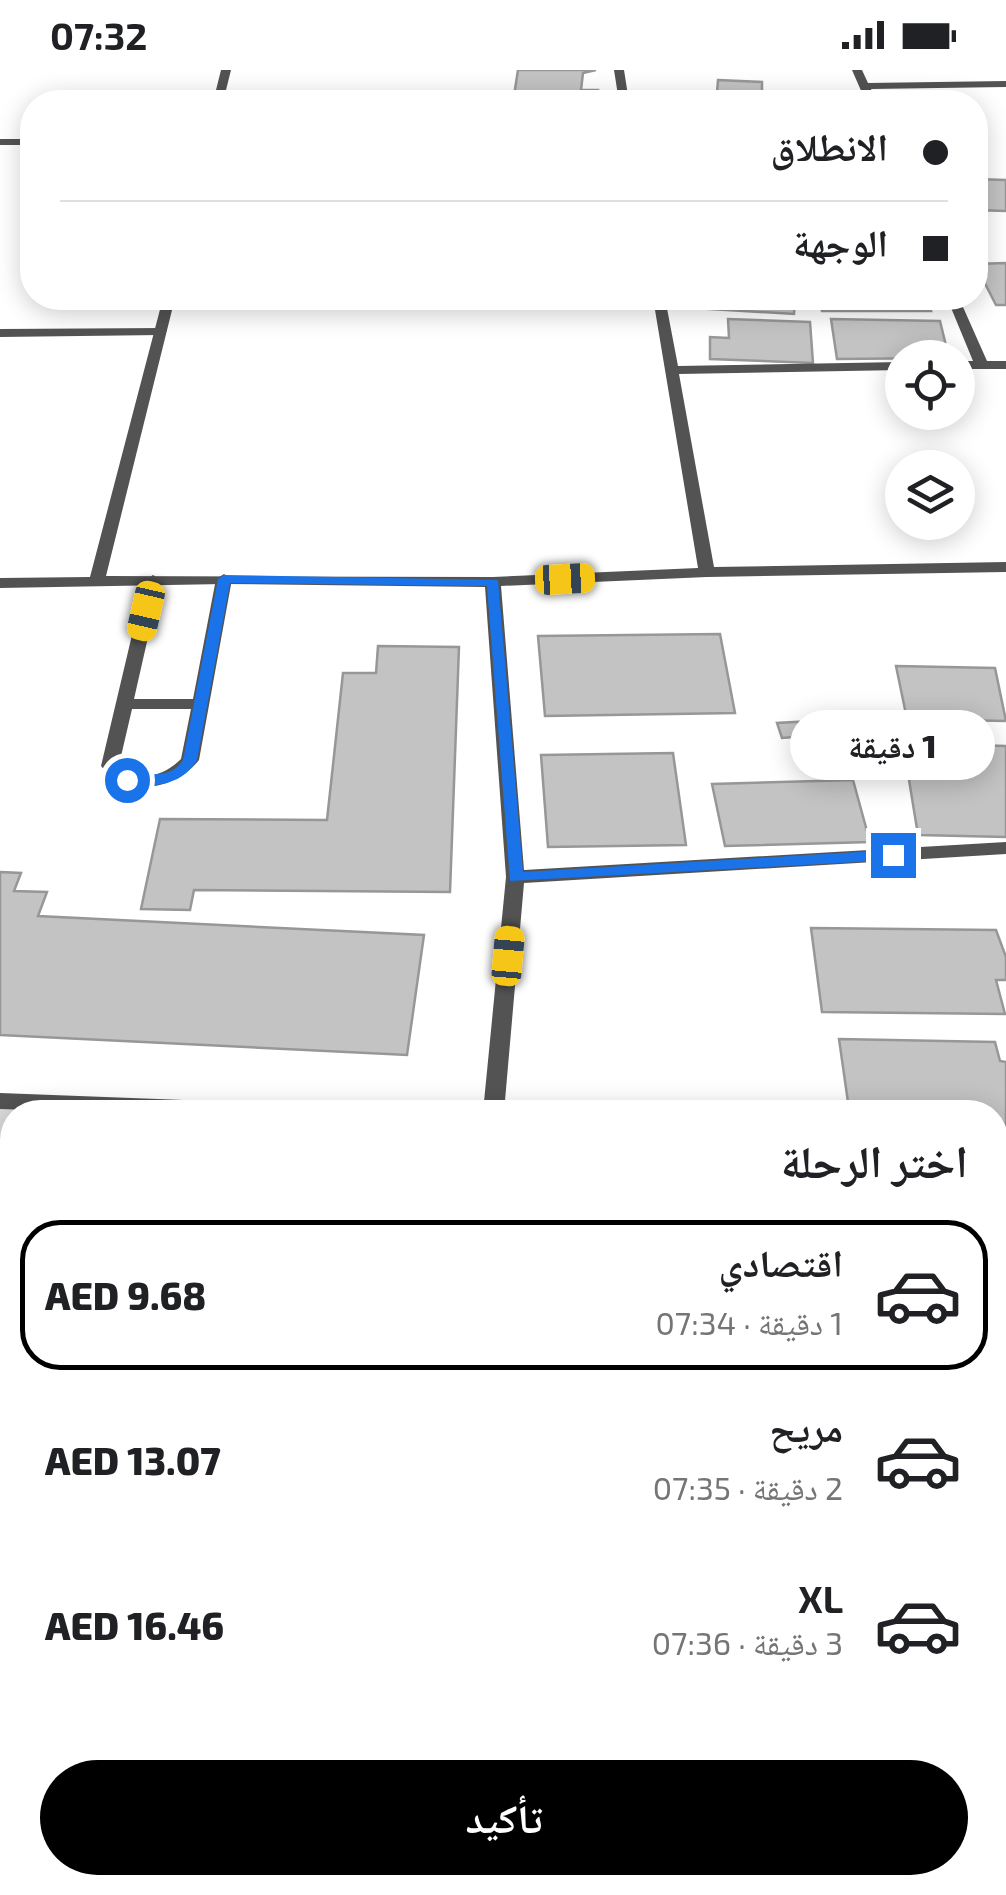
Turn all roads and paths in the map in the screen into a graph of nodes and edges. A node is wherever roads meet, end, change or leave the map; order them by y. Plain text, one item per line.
1 (857, 70) edge
2 (1006, 84) edge
3 (864, 86) junction
4 (866, 90) edge
5 (165, 310) edge
6 (661, 310) edge
7 (958, 310) edge
8 (160, 330) junction
9 (0, 333) edge
10 (1006, 364) edge
11 (975, 365) edge
12 (982, 365) junction
13 (885, 366) edge
14 (672, 370) junction
15 (1006, 567) edge
16 (708, 572) junction
17 (224, 579) junction
18 (153, 580) junction
19 (96, 581) junction
20 (494, 582) junction
21 (0, 583) edge
22 (125, 704) junction
23 (200, 704) junction
24 (1006, 848) edge
25 (515, 877) junction
26 (494, 1100) edge

1 - 3 street
2 - 3 street
3 - 4 street
5 - 8 street
6 - 14 street
7 - 12 street
8 - 9 street
8 - 19 street
10 - 12 street
11 - 12 street
13 - 14 street
14 - 16 street
15 - 16 street
16 - 20 street
17 - 18 street
17 - 20 street
17 - 23 street
18 - 19 street
18 - 22 street
19 - 21 street
20 - 25 street
22 - 23 street
22 - 23 street
24 - 25 street
25 - 26 street

